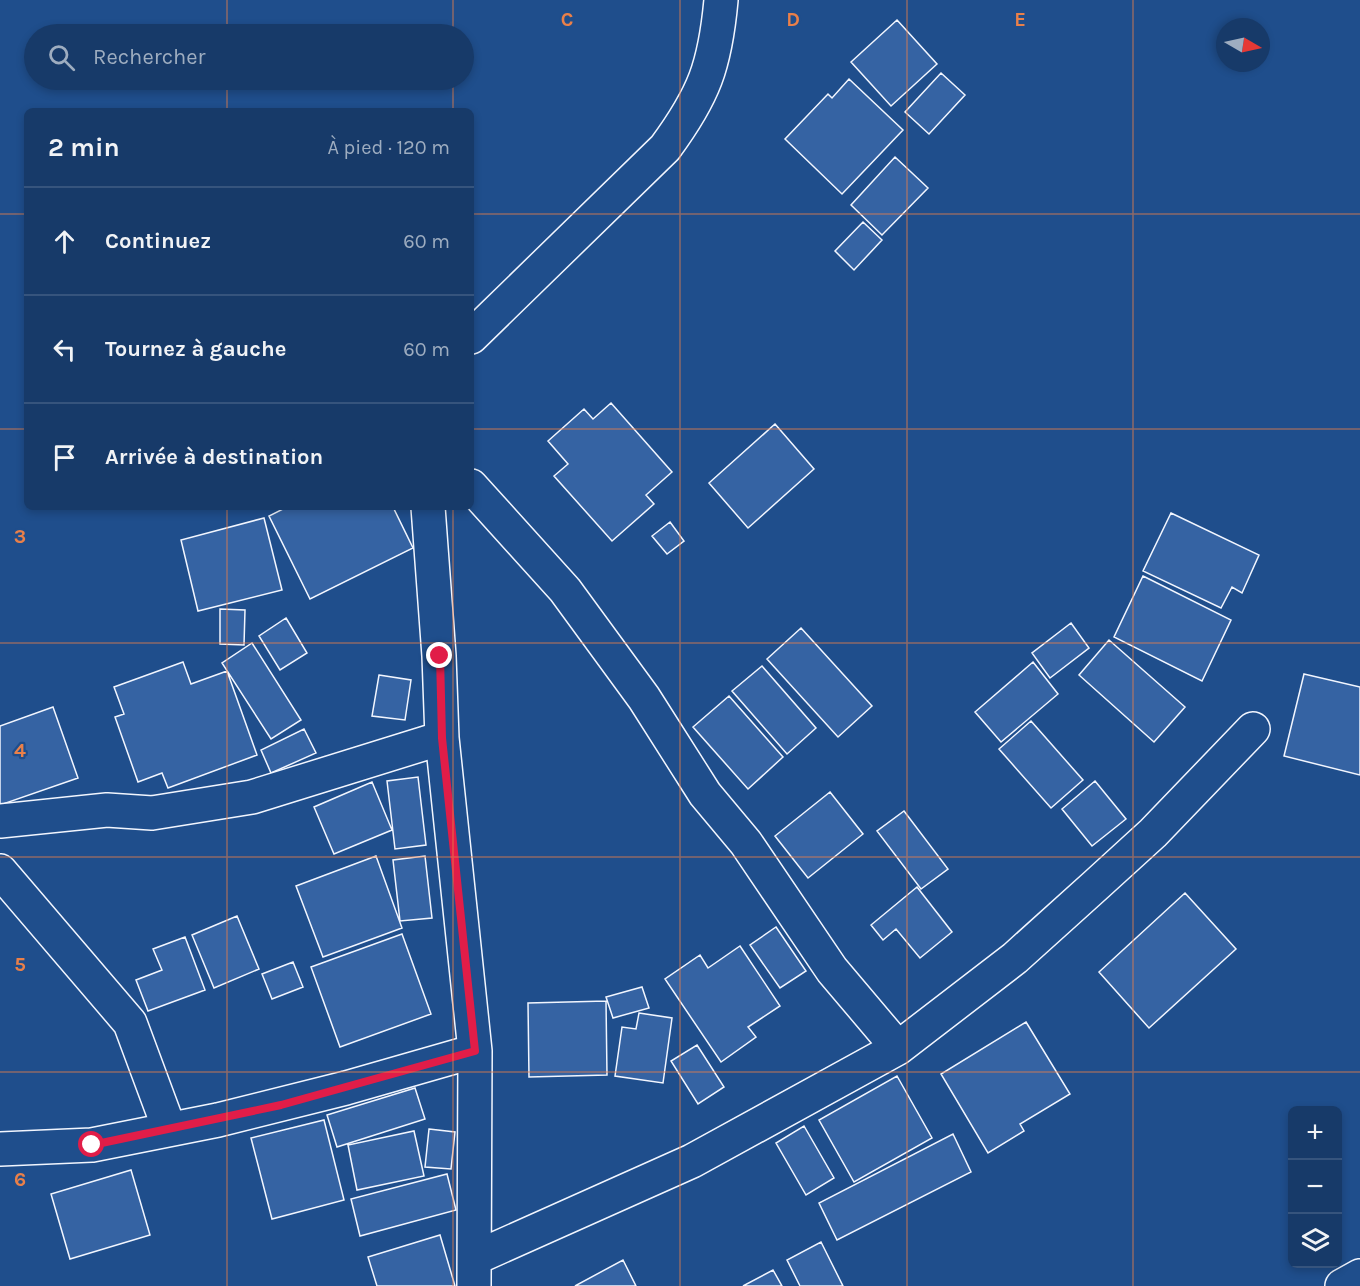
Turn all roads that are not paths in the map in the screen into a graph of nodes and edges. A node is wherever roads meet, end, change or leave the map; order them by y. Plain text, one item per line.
1 (721, 0) edge
2 (474, 334) edge
3 (474, 489) edge
4 (428, 510) edge
5 (1252, 729) dead end
6 (442, 738) junction
7 (0, 821) edge
8 (0, 872) edge
9 (898, 1048) junction
10 (475, 1051) junction
11 (169, 1128) junction
12 (0, 1149) edge
13 (475, 1272) edge
14 (1360, 1276) edge
15 (1342, 1286) edge

1 - 2 main road
3 - 9 main road
4 - 6 main road
5 - 9 main road
6 - 7 main road
6 - 10 main road
8 - 11 main road
9 - 13 main road
10 - 11 main road
10 - 13 main road
11 - 12 main road
14 - 15 main road

